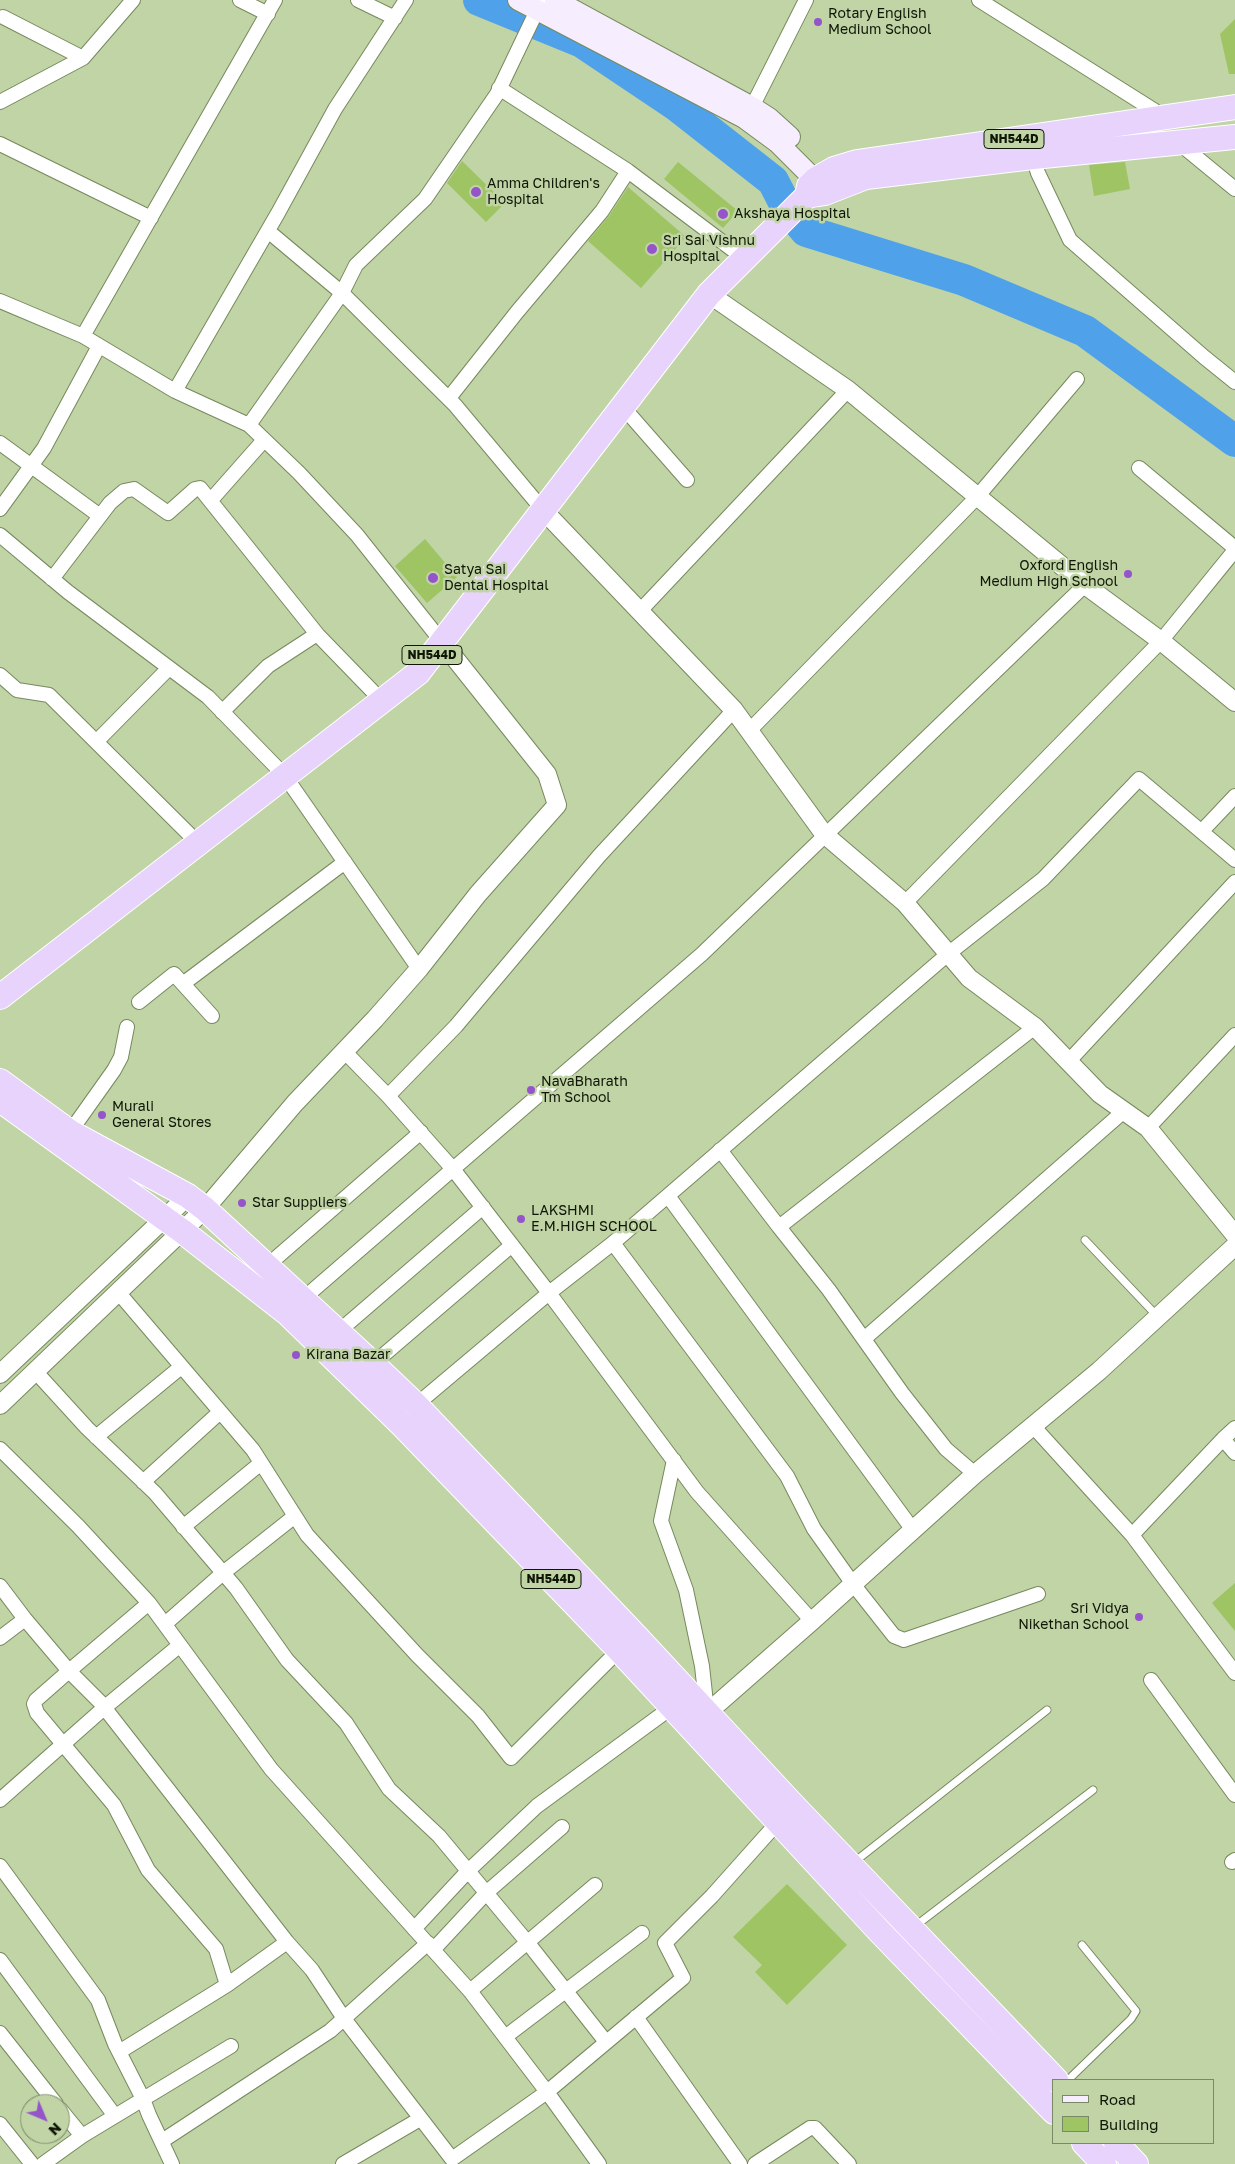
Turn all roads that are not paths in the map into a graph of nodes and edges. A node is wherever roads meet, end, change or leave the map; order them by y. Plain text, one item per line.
1 (133, 0) edge
2 (240, 0) edge
3 (275, 0) edge
4 (358, 0) edge
5 (406, 0) edge
6 (518, 0) edge
7 (555, 0) edge
8 (806, 0) edge
9 (979, 0) edge
10 (538, 8) edge
11 (268, 14) junction
12 (3, 17) dead end
13 (395, 18) junction
14 (83, 58) junction
15 (499, 88) junction
16 (0, 102) edge
17 (752, 107) junction
18 (1235, 107) edge
19 (1163, 116) junction
20 (1235, 137) edge
21 (1179, 143) junction
22 (0, 144) edge
23 (1033, 156) junction
24 (628, 171) junction
25 (814, 189) junction
26 (1235, 190) edge
27 (150, 218) junction
28 (268, 231) junction
29 (745, 259) junction
30 (342, 293) junction
31 (709, 294) junction
32 (0, 301) edge
33 (83, 336) junction
34 (99, 346) junction
35 (1077, 379) dead end
36 (1235, 382) edge
37 (848, 390) junction
38 (174, 391) junction
39 (449, 398) junction
40 (623, 407) junction
41 (249, 425) junction
42 (264, 440) junction
43 (0, 443) edge
44 (31, 465) junction
45 (1139, 468) dead end
46 (688, 480) dead end
47 (977, 497) junction
48 (211, 500) junction
49 (0, 509) edge
50 (543, 510) junction
51 (100, 516) junction
52 (0, 535) edge
53 (1235, 549) edge
54 (52, 578) junction
55 (1084, 585) junction
56 (639, 612) junction
57 (317, 634) junction
58 (1161, 641) junction
59 (442, 642) junction
60 (169, 668) junction
61 (0, 675) edge
62 (382, 701) junction
63 (1235, 702) edge
64 (734, 710) junction
65 (222, 712) junction
66 (749, 731) junction
67 (97, 741) junction
68 (285, 776) junction
69 (1235, 796) edge
70 (1202, 830) junction
71 (824, 834) junction
72 (198, 843) junction
73 (1235, 860) edge
74 (344, 862) junction
75 (1235, 882) edge
76 (905, 903) junction
77 (948, 954) junction
78 (419, 969) junction
79 (184, 983) junction
80 (0, 997) edge
81 (140, 1002) dead end
82 (212, 1016) dead end
83 (1034, 1027) junction
84 (128, 1028) dead end
85 (1235, 1035) edge
86 (344, 1051) junction
87 (1068, 1062) junction
88 (0, 1081) edge
89 (388, 1096) junction
90 (0, 1100) edge
91 (1124, 1111) junction
92 (1148, 1128) junction
93 (70, 1132) junction
94 (421, 1132) junction
95 (720, 1150) junction
96 (453, 1168) junction
97 (668, 1196) junction
98 (197, 1202) junction
99 (482, 1207) junction
100 (173, 1225) junction
101 (780, 1227) junction
102 (1235, 1235) edge
103 (1085, 1240) dead end
104 (613, 1243) junction
105 (512, 1245) junction
106 (1235, 1246) edge
107 (268, 1266) junction
108 (118, 1292) junction
109 (549, 1293) junction
110 (304, 1298) junction
111 (1158, 1317) junction
112 (338, 1332) junction
113 (864, 1339) junction
114 (374, 1364) junction
115 (181, 1368) junction
116 (35, 1371) junction
117 (0, 1374) edge
118 (0, 1405) edge
119 (416, 1405) junction
120 (220, 1412) junction
121 (1034, 1426) junction
122 (1235, 1428) edge
123 (96, 1437) junction
124 (1223, 1439) junction
125 (0, 1448) edge
126 (1235, 1453) edge
127 (674, 1460) junction
128 (261, 1463) junction
129 (976, 1474) junction
130 (143, 1482) junction
131 (295, 1516) junction
132 (183, 1527) junction
133 (913, 1530) junction
134 (1132, 1535) junction
135 (223, 1573) junction
136 (853, 1584) junction
137 (0, 1586) edge
138 (1038, 1594) dead end
139 (149, 1603) junction
140 (25, 1619) junction
141 (812, 1621) junction
142 (164, 1624) junction
143 (0, 1638) edge
144 (180, 1645) junction
145 (619, 1650) junction
146 (69, 1672) junction
147 (1235, 1673) edge
148 (1150, 1680) dead end
149 (672, 1707) junction
150 (104, 1708) junction
151 (1047, 1710) dead end
152 (699, 1720) junction
153 (62, 1745) junction
154 (1093, 1790) dead end
155 (1235, 1795) edge
156 (0, 1800) edge
157 (778, 1822) junction
158 (562, 1827) dead end
159 (0, 1866) edge
160 (851, 1866) junction
161 (468, 1870) junction
162 (5, 1883) edge
163 (595, 1885) dead end
164 (486, 1893) junction
165 (904, 1922) junction
166 (414, 1929) junction
167 (880, 1932) junction
168 (642, 1933) dead end
169 (287, 1942) junction
170 (528, 1943) junction
171 (1082, 1945) dead end
172 (430, 1947) junction
173 (0, 1960) edge
174 (227, 1985) junction
175 (470, 1991) junction
176 (567, 1992) junction
177 (636, 2017) junction
178 (345, 2020) junction
179 (0, 2033) edge
180 (505, 2037) junction
181 (606, 2042) junction
182 (230, 2046) dead end
183 (119, 2052) junction
184 (1055, 2079) edge
185 (1069, 2079) edge
186 (547, 2092) junction
187 (48, 2094) edge
188 (143, 2099) junction
189 (1052, 2110) edge
190 (115, 2116) junction
191 (420, 2119) junction
192 (70, 2121) edge
193 (0, 2124) edge
194 (82, 2136) junction
195 (162, 2141) junction
196 (1085, 2144) edge
197 (1117, 2144) edge
198 (449, 2161) edge
199 (32, 2164) edge
200 (43, 2164) edge
201 (172, 2164) edge
202 (343, 2164) edge
203 (599, 2164) edge
204 (740, 2164) edge
205 (755, 2164) edge
206 (849, 2164) edge
207 (1104, 2164) edge
208 (1136, 2164) edge

1 - 14 street
2 - 11 street
3 - 11 street
4 - 13 street
5 - 13 street
6 - 10 main road
7 - 17 main road
8 - 17 street
9 - 19 street
10 - 15 street
10 - 25 main road
11 - 27 street
12 - 14 street
13 - 28 street
14 - 16 street
15 - 24 street
15 - 30 street
17 - 25 main road
18 - 19 highway, NH544D
19 - 25 highway, NH544D
20 - 21 highway, NH544D
21 - 23 highway, NH544D
21 - 26 street
22 - 27 street
23 - 25 highway, NH544D
23 - 36 street
24 - 29 street
24 - 39 street
25 - 29 highway, NH544D
27 - 33 street
28 - 30 street
28 - 38 street
29 - 31 highway, NH544D
30 - 39 street
30 - 41 street
31 - 37 street
31 - 40 highway, NH544D
32 - 33 street
33 - 34 street
34 - 38 street
34 - 44 street
35 - 47 street
37 - 47 street
37 - 56 street
38 - 41 street
39 - 50 street
40 - 46 street
40 - 50 highway, NH544D
41 - 42 street
42 - 48 street
42 - 59 street
43 - 44 street
44 - 49 street
44 - 51 street
45 - 53 street
47 - 55 street
47 - 66 street
48 - 51 street
48 - 57 street
50 - 56 street
50 - 59 highway, NH544D
51 - 54 street
52 - 54 street
53 - 58 street
54 - 60 street
55 - 58 street
55 - 71 street
56 - 64 street
57 - 62 street
57 - 65 street
58 - 63 street
58 - 76 street
59 - 62 highway, NH544D
59 - 78 street
60 - 65 street
60 - 67 street
61 - 67 street
62 - 68 highway, NH544D
64 - 66 street
64 - 89 street
65 - 68 street
66 - 71 street
67 - 72 street
68 - 72 highway, NH544D
68 - 74 street
69 - 70 street
70 - 73 street
70 - 77 street
71 - 76 street
71 - 96 street
72 - 80 highway, NH544D
74 - 78 street
74 - 79 street
75 - 87 street
76 - 77 street
77 - 83 street
77 - 95 street
78 - 86 street
79 - 81 street
79 - 82 street
83 - 87 street
83 - 101 street
84 - 93 street
85 - 92 street
86 - 89 street
86 - 98 street
87 - 91 street
88 - 93 highway, NH544D
89 - 94 street
90 - 100 highway, NH544D
91 - 92 street
91 - 113 street
92 - 102 street
93 - 98 highway, NH544D
94 - 96 street
94 - 107 street
95 - 97 street
95 - 101 street
96 - 99 street
96 - 110 street
97 - 104 street
97 - 133 street
98 - 100 street
98 - 107 highway, NH544D
99 - 105 street
99 - 112 street
100 - 108 street
100 - 117 street
100 - 145 highway, NH544D
101 - 113 street
103 - 111 lane
104 - 109 street
104 - 136 street
105 - 109 street
105 - 114 street
106 - 111 street
107 - 110 highway, NH544D
108 - 115 street
108 - 116 street
109 - 119 street
109 - 127 street
110 - 112 highway, NH544D
111 - 121 street
112 - 114 highway, NH544D
113 - 129 street
114 - 119 highway, NH544D
115 - 120 street
115 - 123 street
116 - 118 street
116 - 123 street
119 - 152 highway, NH544D
120 - 128 street
120 - 130 street
121 - 129 street
121 - 134 street
122 - 124 street
123 - 130 street
124 - 126 street
124 - 134 street
125 - 139 street
127 - 141 street
127 - 152 street
128 - 131 street
128 - 132 street
129 - 133 street
130 - 132 street
131 - 135 street
131 - 145 street
132 - 135 street
133 - 136 street
134 - 147 street
135 - 142 street
135 - 161 street
136 - 138 street
136 - 141 street
137 - 140 street
139 - 142 street
139 - 146 street
140 - 143 street
140 - 146 street
141 - 152 street
142 - 144 street
144 - 150 street
144 - 166 street
145 - 149 highway, NH544D
146 - 150 street
146 - 153 street
148 - 155 street
149 - 152 highway, NH544D
149 - 161 street
150 - 153 street
150 - 169 street
151 - 160 lane
152 - 157 highway, NH544D
152 - 160 highway, NH544D
153 - 156 street
153 - 174 street
154 - 165 lane
157 - 167 highway, NH544D
157 - 177 street
158 - 164 street
159 - 162 street
160 - 165 highway, NH544D
161 - 164 street
161 - 166 street
162 - 183 street
163 - 170 street
164 - 170 street
164 - 172 street
165 - 167 highway
165 - 184 highway, NH544D
166 - 172 street
167 - 189 highway, NH544D
168 - 176 street
169 - 174 street
169 - 178 street
170 - 175 street
170 - 176 street
171 - 185 lane
172 - 175 street
172 - 178 street
173 - 190 street
174 - 183 street
175 - 180 street
176 - 180 street
176 - 181 street
177 - 181 street
177 - 204 street
178 - 191 street
178 - 195 street
179 - 187 street
180 - 186 street
181 - 186 street
182 - 188 street
183 - 188 street
186 - 198 street
186 - 203 street
188 - 190 street
188 - 195 street
190 - 194 street
191 - 198 street
191 - 202 street
192 - 194 street
193 - 199 street
194 - 200 street
195 - 201 street
196 - 207 highway
197 - 208 highway
205 - 206 street

